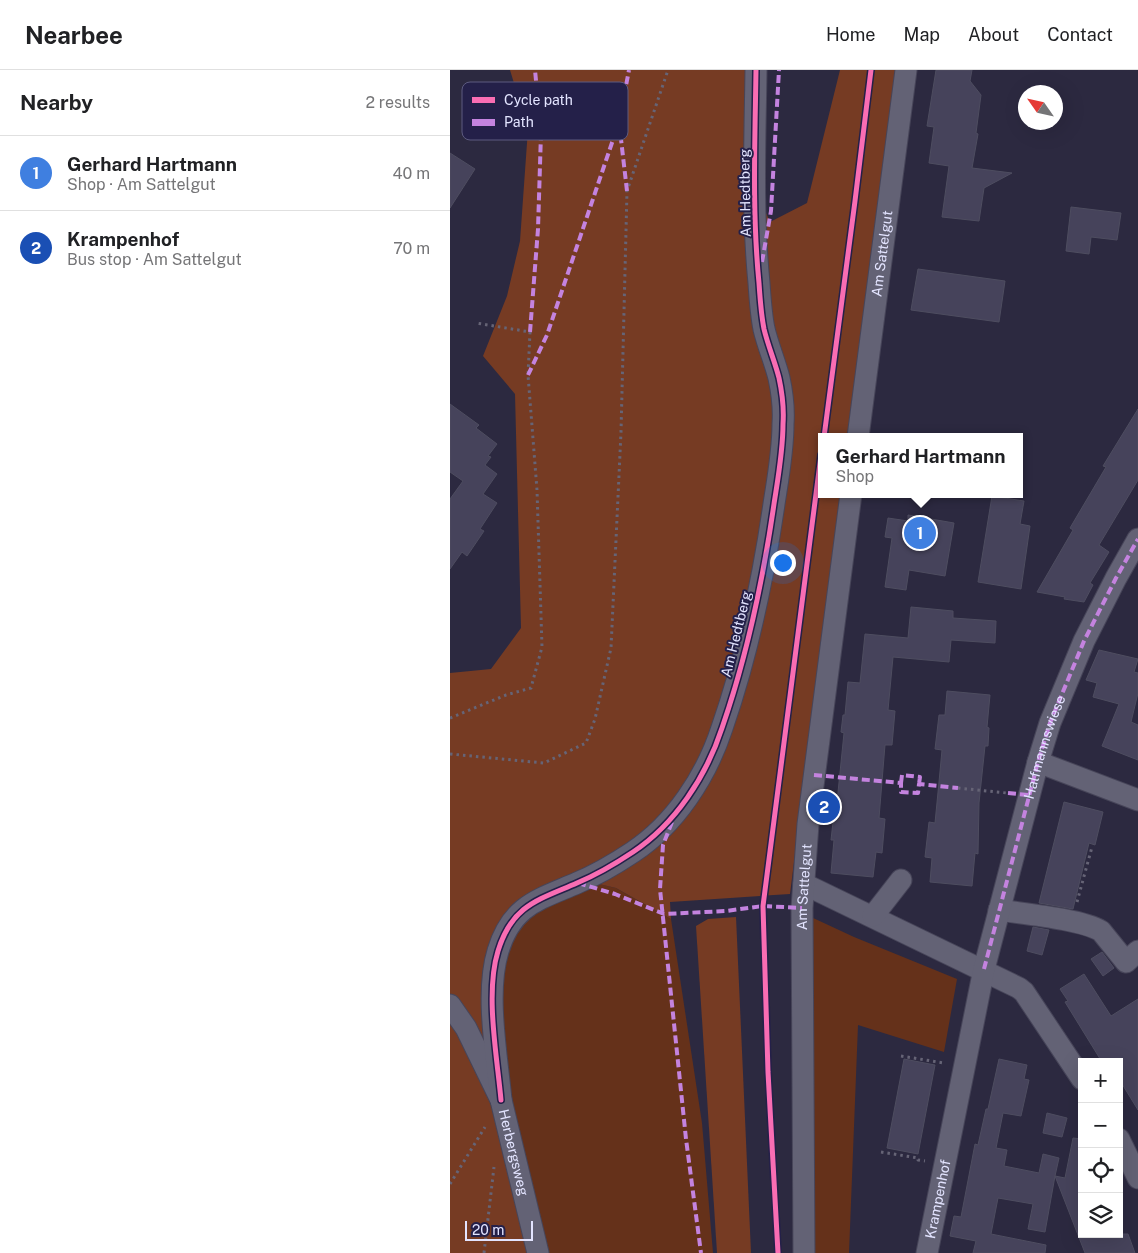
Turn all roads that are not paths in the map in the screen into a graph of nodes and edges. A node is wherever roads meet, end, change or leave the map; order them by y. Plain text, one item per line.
1 (756, 70) edge
2 (906, 70) edge
3 (859, 433) edge
4 (850, 498) edge
5 (1138, 539) edge
6 (1038, 762) junction
7 (1138, 800) edge
8 (901, 880) dead end
9 (804, 884) junction
10 (999, 910) junction
11 (873, 916) junction
12 (1138, 951) edge
13 (984, 969) junction
14 (450, 1005) edge
15 (1078, 1073) edge
16 (501, 1100) junction
17 (1123, 1147) edge
18 (1138, 1178) edge
19 (538, 1253) edge
20 (804, 1253) edge
21 (927, 1253) edge

1 - 16 street, Am Hedtberg
2 - 3 street, Am Sattelgut
4 - 9 street, Am Sattelgut
5 - 6 street, Halfmannswiese
6 - 7 street
6 - 10 street, Halfmannswiese
8 - 11 street
9 - 11 street
9 - 20 street, Am Sattelgut
10 - 12 street
10 - 13 street, Halfmannswiese
11 - 13 street
13 - 15 street
13 - 21 street, Krampenhof
14 - 16 street, Herbergsweg
16 - 19 street, Herbergsweg
17 - 18 street

